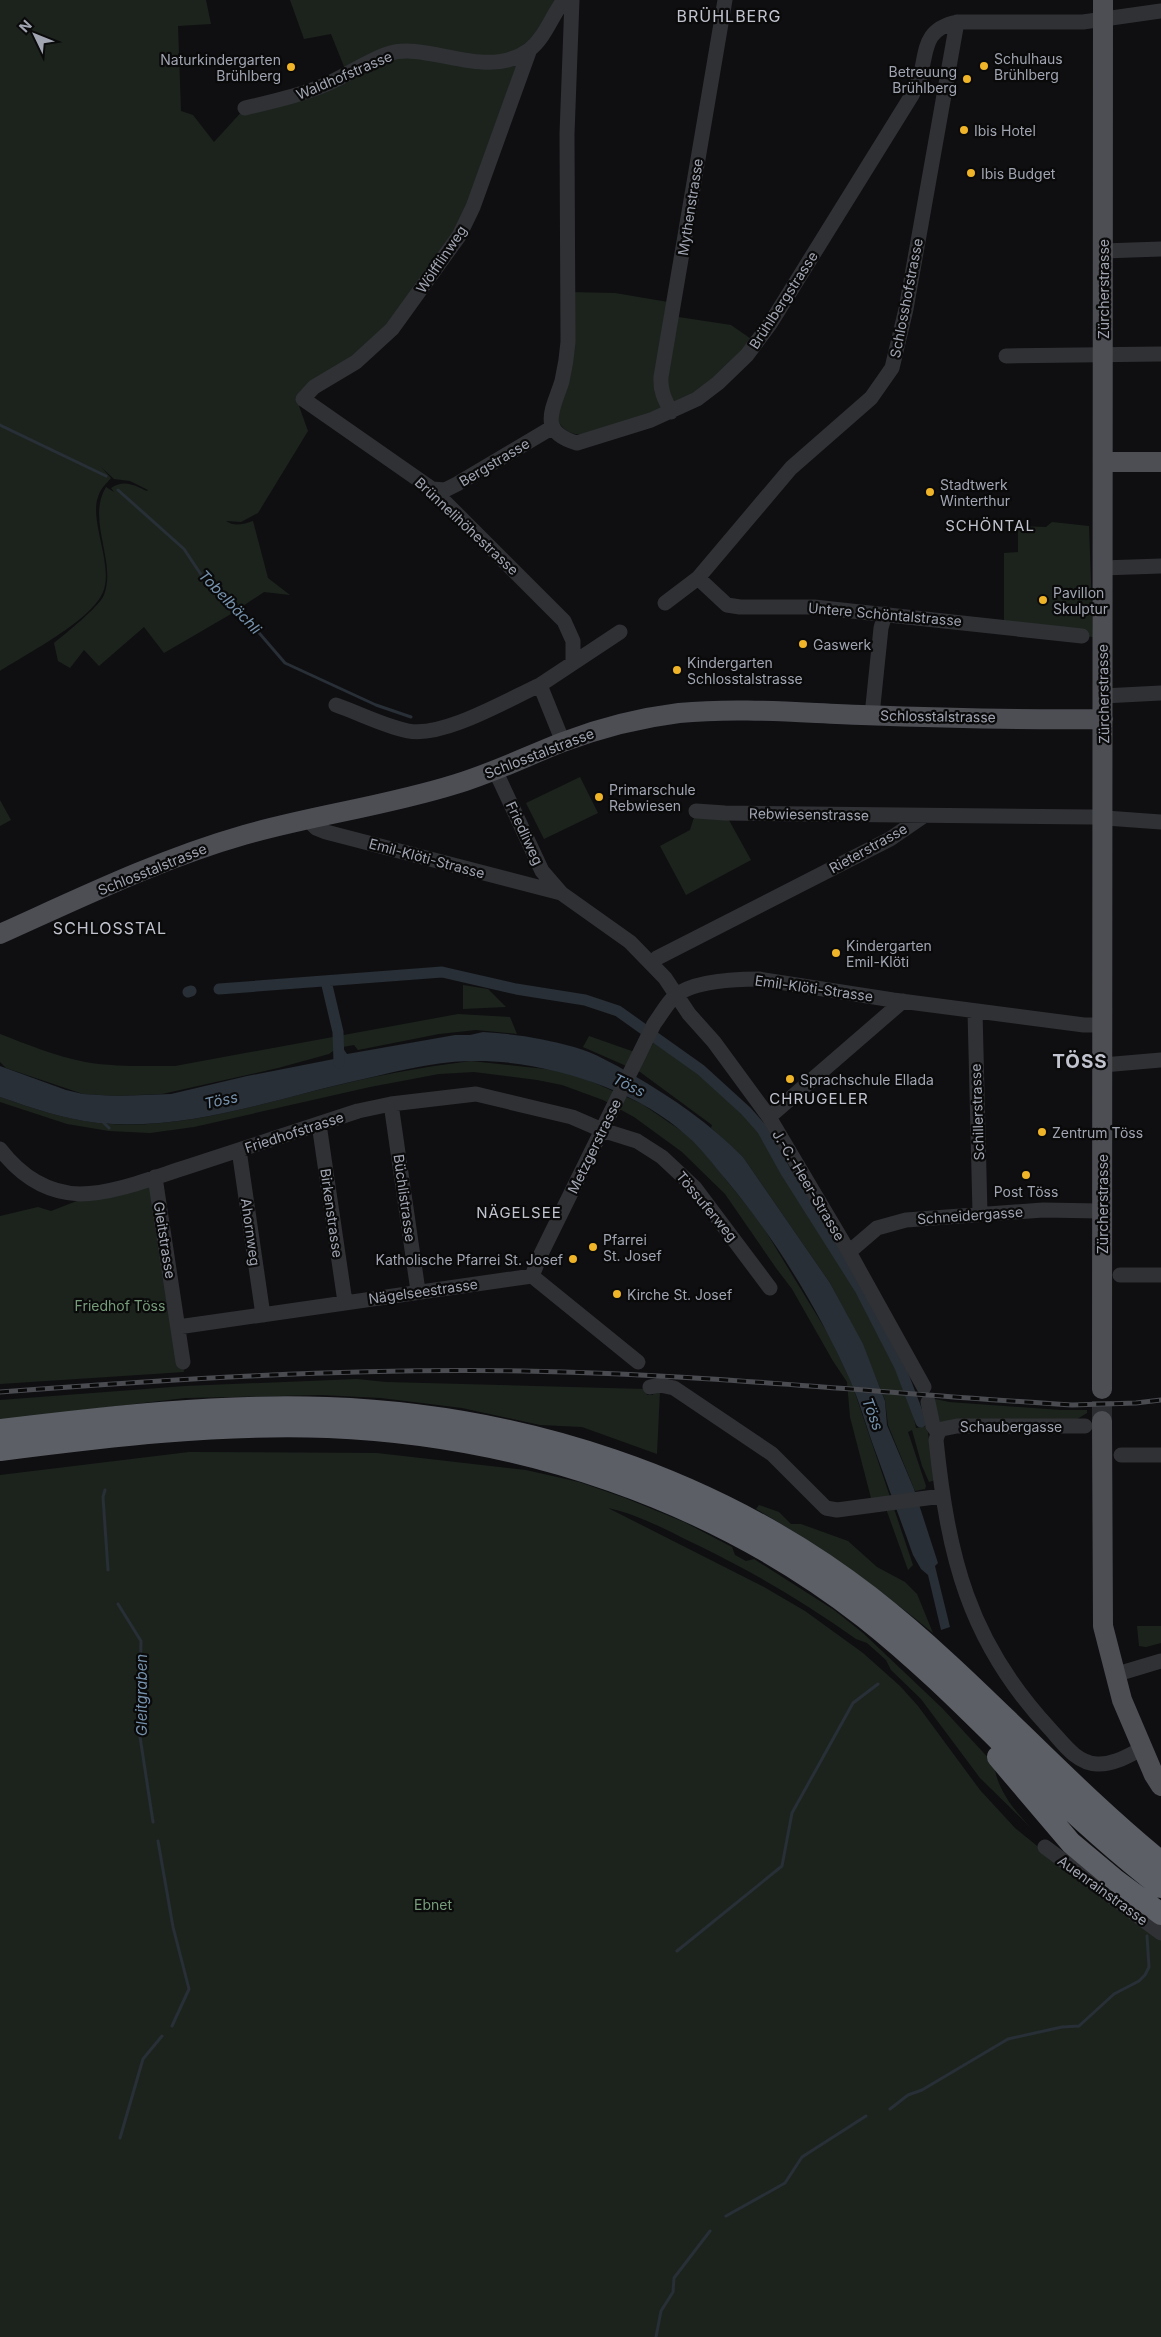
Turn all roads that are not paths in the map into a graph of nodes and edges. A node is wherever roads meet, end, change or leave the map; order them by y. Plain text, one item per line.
1 (564, 0) edge
2 (572, 0) edge
3 (725, 0) edge
4 (1102, 10) edge
5 (1161, 11) edge
6 (957, 22) junction
7 (530, 49) junction
8 (245, 108) dead end
9 (1161, 249) edge
10 (1102, 251) junction
11 (1161, 354) edge
12 (1103, 355) junction
13 (1006, 356) dead end
14 (303, 399) joint
15 (671, 412) junction
16 (553, 427) junction
17 (1104, 462) junction
18 (1161, 462) edge
19 (432, 489) junction
20 (1161, 566) edge
21 (1102, 568) junction
22 (698, 578) junction
23 (664, 603) dead end
24 (885, 614) junction
25 (620, 632) dead end
26 (1082, 636) dead end
27 (573, 662) junction
28 (540, 685) junction
29 (1161, 693) edge
30 (1103, 696) junction
31 (336, 705) dead end
32 (872, 715) junction
33 (1103, 719) junction
34 (563, 742) junction
35 (495, 770) junction
36 (696, 811) dead end
37 (922, 816) junction
38 (1104, 818) junction
39 (308, 820) junction
40 (1161, 822) edge
41 (561, 893) junction
42 (0, 934) edge
43 (652, 963) junction
44 (677, 995) junction
45 (904, 1001) junction
46 (975, 1011) junction
47 (1102, 1025) junction
48 (1161, 1060) edge
49 (1103, 1065) junction
50 (391, 1104) junction
51 (769, 1117) junction
52 (319, 1124) junction
53 (605, 1124) junction
54 (0, 1149) edge
55 (239, 1150) junction
56 (155, 1177) junction
57 (1094, 1211) junction
58 (980, 1213) junction
59 (849, 1252) junction
60 (1120, 1275) dead end
61 (1161, 1275) edge
62 (532, 1276) junction
63 (770, 1288) dead end
64 (418, 1291) junction
65 (345, 1302) junction
66 (263, 1315) junction
67 (178, 1328) junction
68 (183, 1362) dead end
69 (638, 1362) dead end
70 (650, 1387) dead end
71 (924, 1387) dead end
72 (1102, 1389) tunnel mouth
73 (928, 1402) dead end
74 (1094, 1424) joint
75 (0, 1430) edge
76 (938, 1433) junction
77 (0, 1450) edge
78 (1121, 1455) dead end
79 (1161, 1455) edge
80 (936, 1497) junction
81 (1161, 1661) edge
82 (1114, 1675) junction
83 (937, 1680) junction
84 (1143, 1748) junction
85 (1161, 1766) edge
86 (1161, 1786) edge
87 (1045, 1847) dead end
88 (1161, 1862) edge
89 (1161, 1887) edge
90 (1161, 1914) edge
91 (1161, 1933) edge

1 - 7 street, Waldhofstrasse
2 - 16 street
3 - 15 street, Mythenstrasse
4 - 5 street, Brühlbergstrasse
4 - 6 street, Brühlbergstrasse
4 - 10 main road, Zürcherstrasse
6 - 15 street, Brühlbergstrasse
6 - 22 street, Schlosshofstrasse
7 - 8 street, Waldhofstrasse
7 - 14 street, Wölfflinweg
9 - 10 street
10 - 12 main road, Zürcherstrasse
11 - 12 street
12 - 13 street
12 - 17 main road, Zürcherstrasse
14 - 19 street, Brünnelihöhestrasse
15 - 16 street, Brühlbergstrasse
16 - 19 street, Bergstrasse
17 - 18 main road
17 - 21 main road, Zürcherstrasse
19 - 27 street, Brünnelihöhestrasse
20 - 21 street
21 - 30 main road, Zürcherstrasse
22 - 23 street, Schlosshofstrasse
22 - 24 street, Untere Schöntalstrasse
24 - 26 street, Untere Schöntalstrasse
24 - 32 street
25 - 27 street
27 - 28 street
28 - 31 street
28 - 34 street
29 - 30 street
30 - 33 main road, Zürcherstrasse
32 - 33 main road, Schlosstalstrasse
32 - 34 main road, Schlosstalstrasse
33 - 38 main road, Zürcherstrasse
34 - 35 main road, Schlosstalstrasse
35 - 39 main road, Schlosstalstrasse
35 - 41 street, Friedliweg
36 - 37 street, Rebwiesenstrasse
37 - 38 street, Rieterstrasse
37 - 43 street, Rieterstrasse
38 - 40 street, Rieterstrasse
38 - 47 main road, Zürcherstrasse
39 - 41 street, Emil-Klöti-Strasse
39 - 42 main road, Schlosstalstrasse
41 - 43 street, Emil-Klöti-Strasse
43 - 44 street, Emil-Klöti-Strasse
44 - 45 street, Emil-Klöti-Strasse
44 - 51 street, J.-C.-Heer-Strasse
44 - 53 street, Metzgerstrasse
45 - 46 street, Emil-Klöti-Strasse
45 - 51 street
46 - 47 street, Emil-Klöti-Strasse
46 - 58 street, Schillerstrasse
47 - 49 main road, Zürcherstrasse
48 - 49 street
49 - 57 main road, Zürcherstrasse
50 - 52 street, Friedhofstrasse
50 - 53 street, Friedhofstrasse
50 - 64 street, Büchlistrasse
51 - 59 street, J.-C.-Heer-Strasse
52 - 55 street, Friedhofstrasse
52 - 65 street, Birkenstrasse
53 - 62 street, Metzgerstrasse
53 - 63 street, Tössuferweg
54 - 56 street, Friedhofstrasse
55 - 56 street, Friedhofstrasse
55 - 66 street, Ahornweg
56 - 67 street, Gleitstrasse
57 - 58 street, Schneidergasse
57 - 72 main road, Zürcherstrasse
58 - 59 street, Schneidergasse
59 - 71 street, J.-C.-Heer-Strasse
60 - 61 street
62 - 64 street, Nägelseestrasse
62 - 69 street
64 - 65 street, Nägelseestrasse
65 - 66 street, Nägelseestrasse
66 - 67 street, Nägelseestrasse
67 - 68 street, Gleitstrasse
70 - 80 street
73 - 76 street
74 - 76 street, Schaubergasse
74 - 82 main road
75 - 88 highway
76 - 80 street
77 - 83 highway
78 - 79 street
80 - 84 street
81 - 82 street
82 - 84 main road
83 - 89 highway
83 - 90 highway
84 - 85 main road
84 - 86 main road
87 - 91 street, Auenrainstrasse

